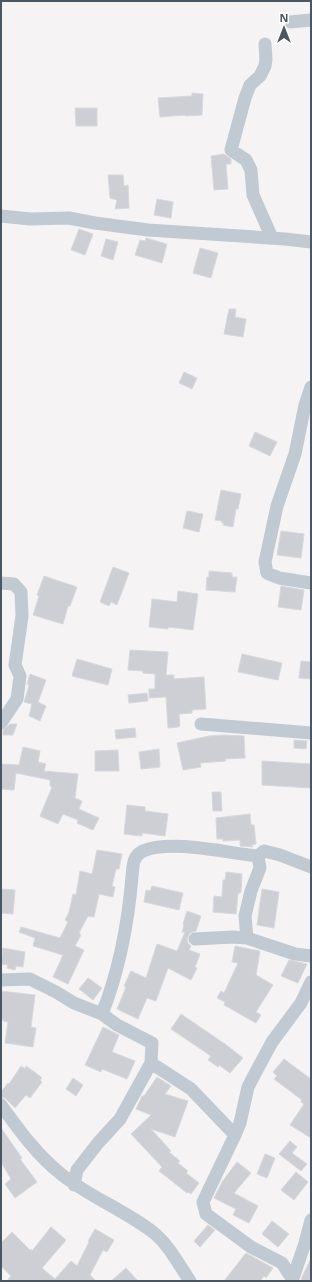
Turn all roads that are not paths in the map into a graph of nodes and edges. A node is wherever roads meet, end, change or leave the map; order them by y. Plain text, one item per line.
1 (311, 20) edge
2 (290, 22) dead end
3 (265, 44) dead end
4 (1, 216) edge
5 (272, 238) junction
6 (311, 242) edge
7 (311, 387) edge
8 (1, 583) edge
9 (311, 583) edge
10 (1, 723) edge
11 (201, 724) dead end
12 (311, 733) edge
13 (258, 856) junction
14 (311, 867) edge
15 (247, 938) junction
16 (195, 939) dead end
17 (311, 956) edge
18 (1, 980) edge
19 (311, 982) edge
20 (102, 1014) junction
21 (151, 1063) junction
22 (1, 1105) edge
23 (235, 1135) junction
24 (74, 1185) junction
25 (311, 1220) edge
26 (308, 1244) edge
27 (293, 1280) edge
28 (190, 1281) edge

1 - 2 street
3 - 5 street
4 - 5 street
5 - 6 street
7 - 9 street
8 - 10 street
11 - 12 street
13 - 14 street
13 - 15 street
13 - 20 street
15 - 16 street
15 - 17 street
18 - 20 street
19 - 23 street
20 - 21 street
21 - 23 street
21 - 24 street
22 - 24 street
23 - 27 street
24 - 28 street
25 - 26 street
26 - 27 street

